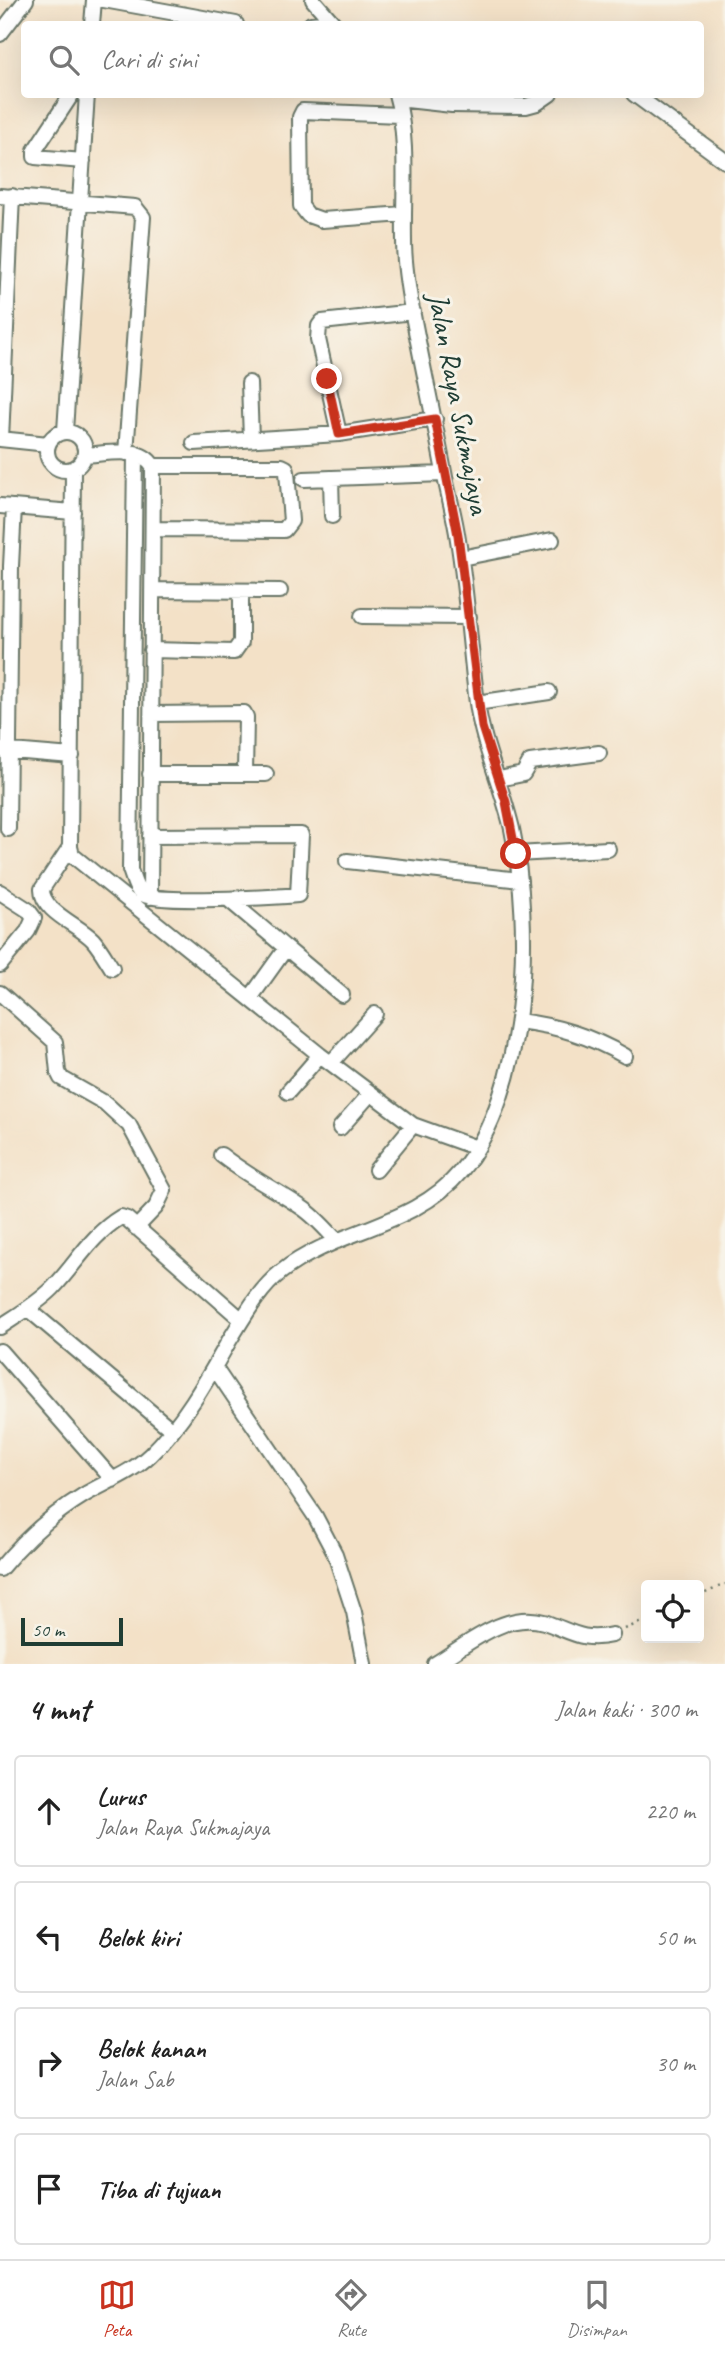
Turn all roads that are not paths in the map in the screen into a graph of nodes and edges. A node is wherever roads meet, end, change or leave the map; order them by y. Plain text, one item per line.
1 (26, 0) edge
2 (94, 0) edge
3 (104, 0) edge
4 (313, 0) edge
5 (92, 21) edge
6 (220, 21) edge
7 (330, 21) edge
8 (0, 34) edge
9 (69, 98) edge
10 (87, 98) edge
11 (397, 98) edge
12 (404, 98) edge
13 (544, 98) edge
14 (640, 98) edge
15 (399, 115) junction
16 (83, 160) junction
17 (725, 161) edge
18 (6, 196) edge
19 (81, 201) junction
20 (404, 214) junction
21 (5, 256) edge
22 (413, 312) junction
23 (4, 319) edge
24 (2, 381) edge
25 (249, 383) dead end
26 (435, 419) junction
27 (65, 431) junction
28 (339, 434) junction
29 (1, 439) edge
30 (251, 439) junction
31 (194, 443) dead end
32 (48, 444) junction
33 (131, 453) junction
34 (85, 455) junction
35 (153, 466) junction
36 (73, 469) junction
37 (444, 474) junction
38 (304, 478) dead end
39 (331, 478) junction
40 (7, 506) edge
41 (73, 512) junction
42 (332, 516) dead end
43 (154, 529) junction
44 (552, 540) dead end
45 (461, 558) junction
46 (5, 566) edge
47 (152, 590) junction
48 (241, 591) junction
49 (280, 591) dead end
50 (362, 616) dead end
51 (469, 617) junction
52 (5, 628) edge
53 (151, 650) junction
54 (5, 688) edge
55 (549, 692) dead end
56 (478, 703) junction
57 (152, 714) junction
58 (4, 751) edge
59 (599, 753) dead end
60 (72, 756) junction
61 (150, 774) junction
62 (245, 774) junction
63 (266, 774) dead end
64 (499, 779) junction
65 (8, 829) dead end
66 (150, 836) junction
67 (71, 847) junction
68 (608, 849) dead end
69 (516, 854) junction
70 (347, 861) dead end
71 (520, 880) junction
72 (0, 892) edge
73 (150, 897) junction
74 (228, 899) junction
75 (286, 948) junction
76 (0, 965) edge
77 (112, 968) dead end
78 (0, 993) edge
79 (342, 995) dead end
80 (251, 997) junction
81 (374, 1014) dead end
82 (518, 1021) junction
83 (625, 1055) dead end
84 (326, 1059) junction
85 (288, 1092) dead end
86 (370, 1094) junction
87 (413, 1125) junction
88 (340, 1128) dead end
89 (477, 1148) junction
90 (221, 1155) dead end
91 (376, 1170) dead end
92 (136, 1227) junction
93 (337, 1241) junction
94 (28, 1309) junction
95 (242, 1320) junction
96 (0, 1328) edge
97 (0, 1351) edge
98 (214, 1367) junction
99 (172, 1430) junction
100 (114, 1480) junction
101 (0, 1569) edge
102 (612, 1635) road end
103 (364, 1664) edge
104 (435, 1664) edge

1 - 8 street
2 - 5 street
3 - 6 street
4 - 7 street
9 - 16 street
10 - 16 street
11 - 15 street, Jalan Raya Sukmajaya
12 - 13 street
14 - 17 street
15 - 20 street, Jalan Raya Sukmajaya
15 - 20 street
16 - 19 street
18 - 19 street
18 - 21 street
19 - 27 street
19 - 33 street
20 - 22 street, Jalan Raya Sukmajaya
21 - 23 street
22 - 26 street, Jalan Raya Sukmajaya
22 - 28 street
23 - 24 street
24 - 29 street
25 - 30 street
26 - 28 street
26 - 37 street, Jalan Raya Sukmajaya
27 - 32 street
27 - 34 street
28 - 30 street
29 - 32 street
30 - 31 street
32 - 36 street
33 - 34 street
33 - 35 street
33 - 73 street
34 - 36 street
35 - 43 street
35 - 43 street
36 - 41 street
37 - 39 street
37 - 45 street, Jalan Raya Sukmajaya
38 - 39 street
39 - 42 street
40 - 41 street
40 - 46 street
41 - 60 street
43 - 47 street
44 - 45 street
45 - 51 street, Jalan Raya Sukmajaya
46 - 52 street
47 - 48 street
47 - 53 street
48 - 49 street
48 - 53 street
50 - 51 street
51 - 56 street, Jalan Raya Sukmajaya
52 - 54 street
53 - 57 street
54 - 58 street
55 - 56 street
56 - 64 street, Jalan Raya Sukmajaya
57 - 61 street
57 - 62 street
58 - 60 street
58 - 65 street
59 - 64 street
60 - 67 street
61 - 62 street
61 - 66 street
62 - 63 street
64 - 69 street, Jalan Raya Sukmajaya
66 - 73 street
66 - 74 street
67 - 77 street
67 - 80 street
68 - 69 street
69 - 71 street, Jalan Raya Sukmajaya
70 - 71 street
71 - 82 street, Jalan Raya Sukmajaya
72 - 76 street
73 - 74 street
74 - 75 street
75 - 79 street
75 - 80 street
78 - 92 street
80 - 84 street
81 - 84 street
82 - 83 street
82 - 89 street, Jalan Raya Sukmajaya
84 - 85 street
84 - 86 street
86 - 87 street
86 - 88 street
87 - 89 street
87 - 91 street
89 - 93 street, Jalan Raya Sukmajaya
90 - 93 street
92 - 94 street
92 - 95 street
93 - 95 street, Jalan Raya Sukmajaya
94 - 96 street
94 - 99 street
95 - 98 street, Jalan Raya Sukmajaya
97 - 100 street
98 - 99 street, Jalan Raya Sukmajaya
98 - 103 street
99 - 100 street, Jalan Raya Sukmajaya
100 - 101 street, Jalan Raya Sukmajaya
102 - 104 street

